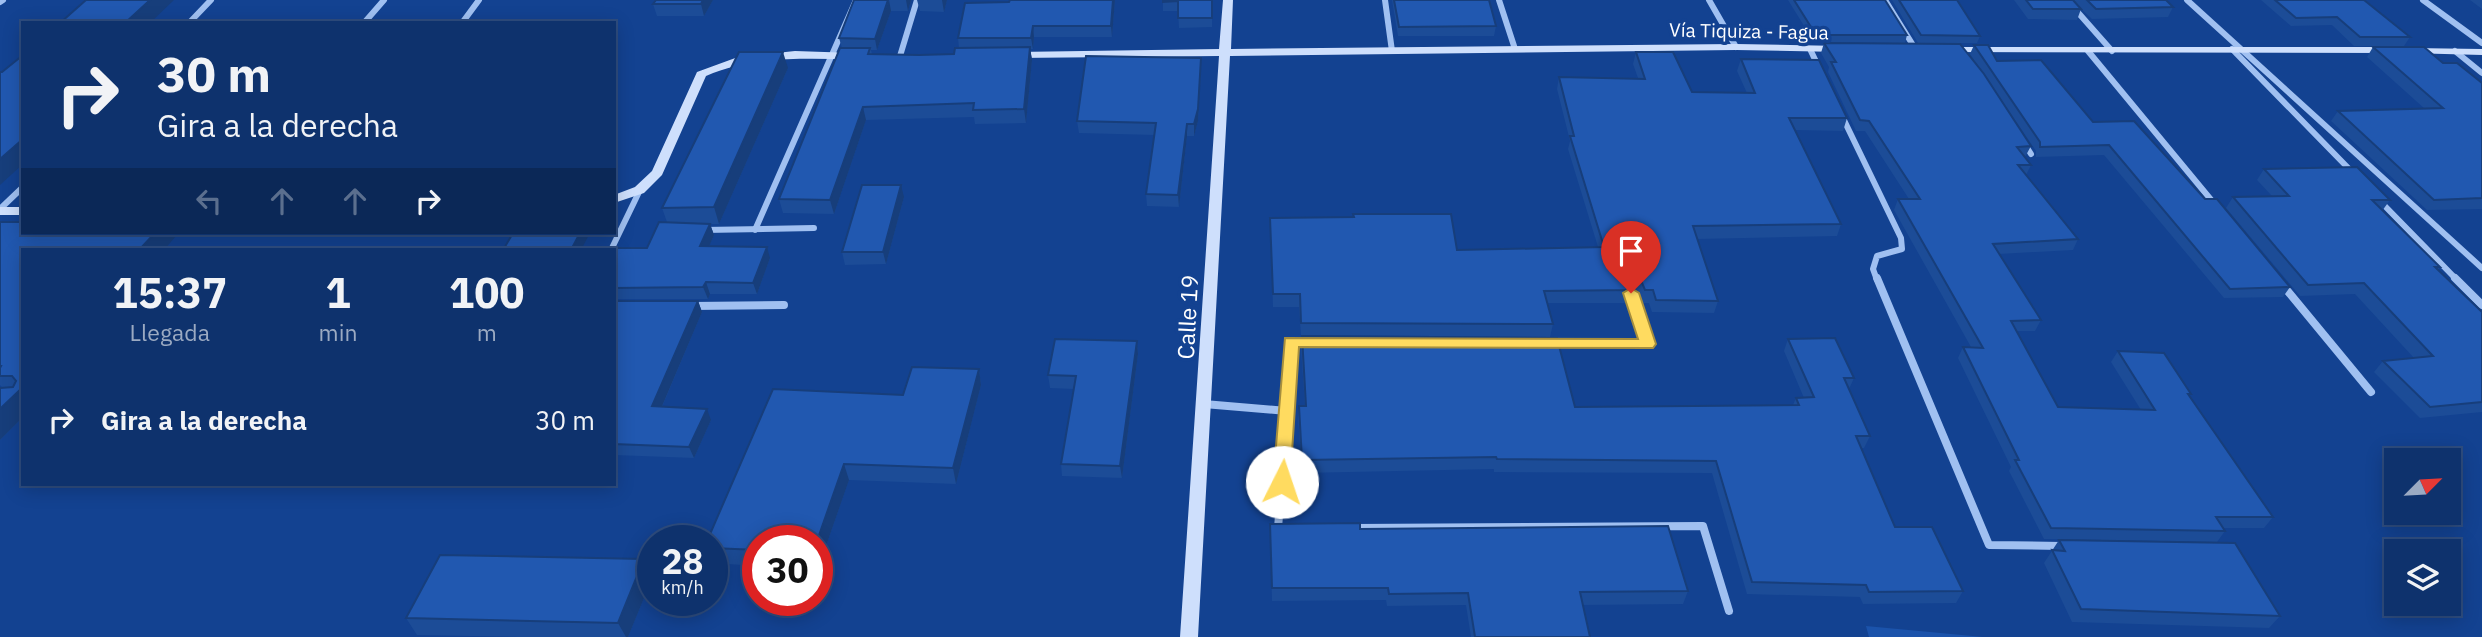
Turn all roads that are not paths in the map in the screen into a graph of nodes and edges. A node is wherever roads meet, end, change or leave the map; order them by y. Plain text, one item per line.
1 (211, 0) edge
2 (384, 0) edge
3 (479, 0) edge
4 (856, 0) edge
5 (917, 0) edge
6 (1228, 0) edge
7 (1385, 0) edge
8 (1499, 0) edge
9 (1709, 0) edge
10 (1885, 0) edge
11 (2067, 0) edge
12 (2187, 0) edge
13 (2423, 0) edge
14 (191, 21) edge
15 (366, 21) edge
16 (463, 21) edge
17 (2482, 43) edge
18 (1736, 47) junction
19 (1515, 49) junction
20 (1810, 49) junction
21 (2232, 49) junction
22 (1850, 50) edge
23 (1903, 50) edge
24 (1927, 50) junction
25 (1960, 50) junction
26 (2245, 50) junction
27 (1392, 51) junction
28 (2088, 51) junction
29 (2112, 51) junction
30 (2455, 51) junction
31 (2482, 52) edge
32 (1226, 53) junction
33 (995, 55) edge
34 (830, 56) junction
35 (872, 56) edge
36 (886, 56) edge
37 (900, 56) junction
38 (913, 56) edge
39 (1968, 61) edge
40 (2482, 73) edge
41 (1822, 74) edge
42 (1840, 112) edge
43 (2018, 133) edge
44 (2031, 154) edge
45 (2357, 177) edge
46 (21, 189) edge
47 (640, 190) junction
48 (2376, 197) edge
49 (616, 198) edge
50 (0, 210) edge
51 (21, 211) edge
52 (2221, 211) edge
53 (814, 228) dead end
54 (693, 230) edge
55 (755, 230) junction
56 (612, 248) edge
57 (2482, 268) edge
58 (2274, 275) edge
59 (1631, 293) edge
60 (784, 305) dead end
61 (2482, 305) edge
62 (680, 306) edge
63 (1319, 342) edge
64 (1538, 344) edge
65 (2371, 392) dead end
66 (1204, 404) junction
67 (1287, 411) junction
68 (1347, 528) edge
69 (1292, 529) edge
70 (2069, 546) edge
71 (1729, 611) dead end
72 (1189, 637) edge

1 - 14 street
2 - 15 street
3 - 16 street
4 - 34 street
5 - 37 street
6 - 32 street, Calle 19
7 - 27 street
8 - 19 street
9 - 18 street
10 - 24 street
11 - 29 street
12 - 26 street
13 - 17 street
18 - 19 street, Vía Tiquiza - Fagua
18 - 20 street, Vía Tiquiza - Fagua
19 - 27 street, Vía Tiquiza - Fagua
20 - 22 street, Vía Tiquiza - Fagua
20 - 41 street
21 - 26 street
21 - 29 street
21 - 45 street
23 - 24 street
24 - 25 street
25 - 28 street
25 - 39 street
26 - 30 street
26 - 57 street
27 - 32 street, Vía Tiquiza - Fagua
28 - 29 street
28 - 52 street
30 - 31 street
30 - 40 street
32 - 33 street, Vía Tiquiza - Fagua
32 - 66 street, Calle 19
34 - 35 street
34 - 47 street
34 - 55 street
36 - 37 street
37 - 38 street
42 - 70 street
43 - 44 street
46 - 50 street
47 - 49 street
47 - 56 street
48 - 61 street
50 - 51 street
53 - 55 street
54 - 55 street
58 - 65 street
59 - 64 street
60 - 62 street
63 - 67 street
66 - 67 street
66 - 72 street, Calle 19
67 - 69 street
68 - 71 street

